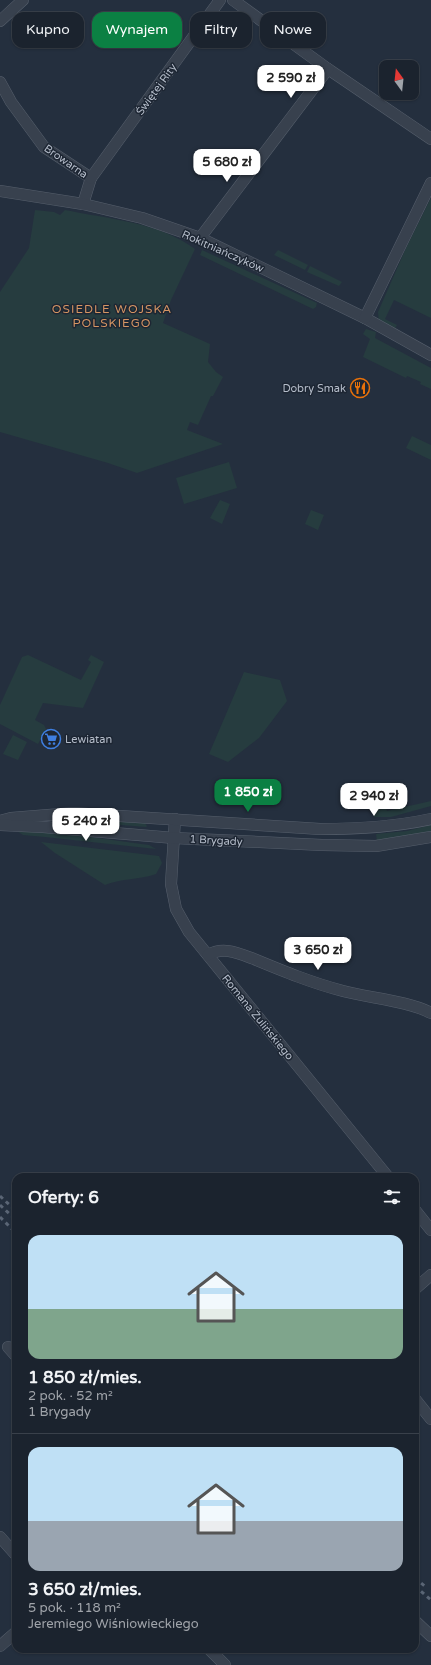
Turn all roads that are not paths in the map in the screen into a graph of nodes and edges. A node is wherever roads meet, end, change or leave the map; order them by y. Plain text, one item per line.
1 (24, 0) edge
2 (220, 0) edge
3 (233, 0) edge
4 (0, 21) edge
5 (328, 70) junction
6 (0, 82) edge
7 (431, 139) edge
8 (91, 178) junction
9 (431, 183) edge
10 (0, 191) edge
11 (83, 204) junction
12 (200, 238) junction
13 (365, 318) junction
14 (431, 355) edge
15 (431, 819) edge
16 (175, 820) junction
17 (0, 821) edge
18 (0, 826) edge
19 (431, 837) edge
20 (174, 838) junction
21 (208, 955) junction
22 (431, 1013) edge
23 (385, 1173) edge
24 (419, 1215) edge
25 (431, 1230) edge
26 (431, 1275) edge
27 (419, 1286) edge
28 (8, 1347) dead end
29 (12, 1352) edge
30 (419, 1404) edge
31 (431, 1419) edge
32 (0, 1537) edge
33 (12, 1550) edge
34 (419, 1625) edge
35 (12, 1636) edge
36 (431, 1636) edge
37 (0, 1646) edge
38 (213, 1653) edge
39 (225, 1665) edge

1 - 4 street
2 - 8 street, Świętej Rity
3 - 5 street
5 - 7 street
5 - 12 street
6 - 8 street, Browarna
8 - 11 street, Browarna
9 - 13 street
10 - 11 street, Rokitniańczyków
11 - 12 street, Rokitniańczyków
12 - 13 street, Rokitniańczyków
13 - 14 street, Rokitniańczyków
15 - 16 street, 1 Brygady
16 - 17 street, 1 Brygady
16 - 20 street, Romana Żulińskiego
18 - 20 street, 1 Brygady
19 - 20 street, 1 Brygady
20 - 21 street, Romana Żulińskiego
21 - 22 street
21 - 23 street, Romana Żulińskiego
24 - 25 street
26 - 27 street
28 - 29 street
30 - 31 street
32 - 33 street
34 - 36 street
35 - 37 street
38 - 39 street

